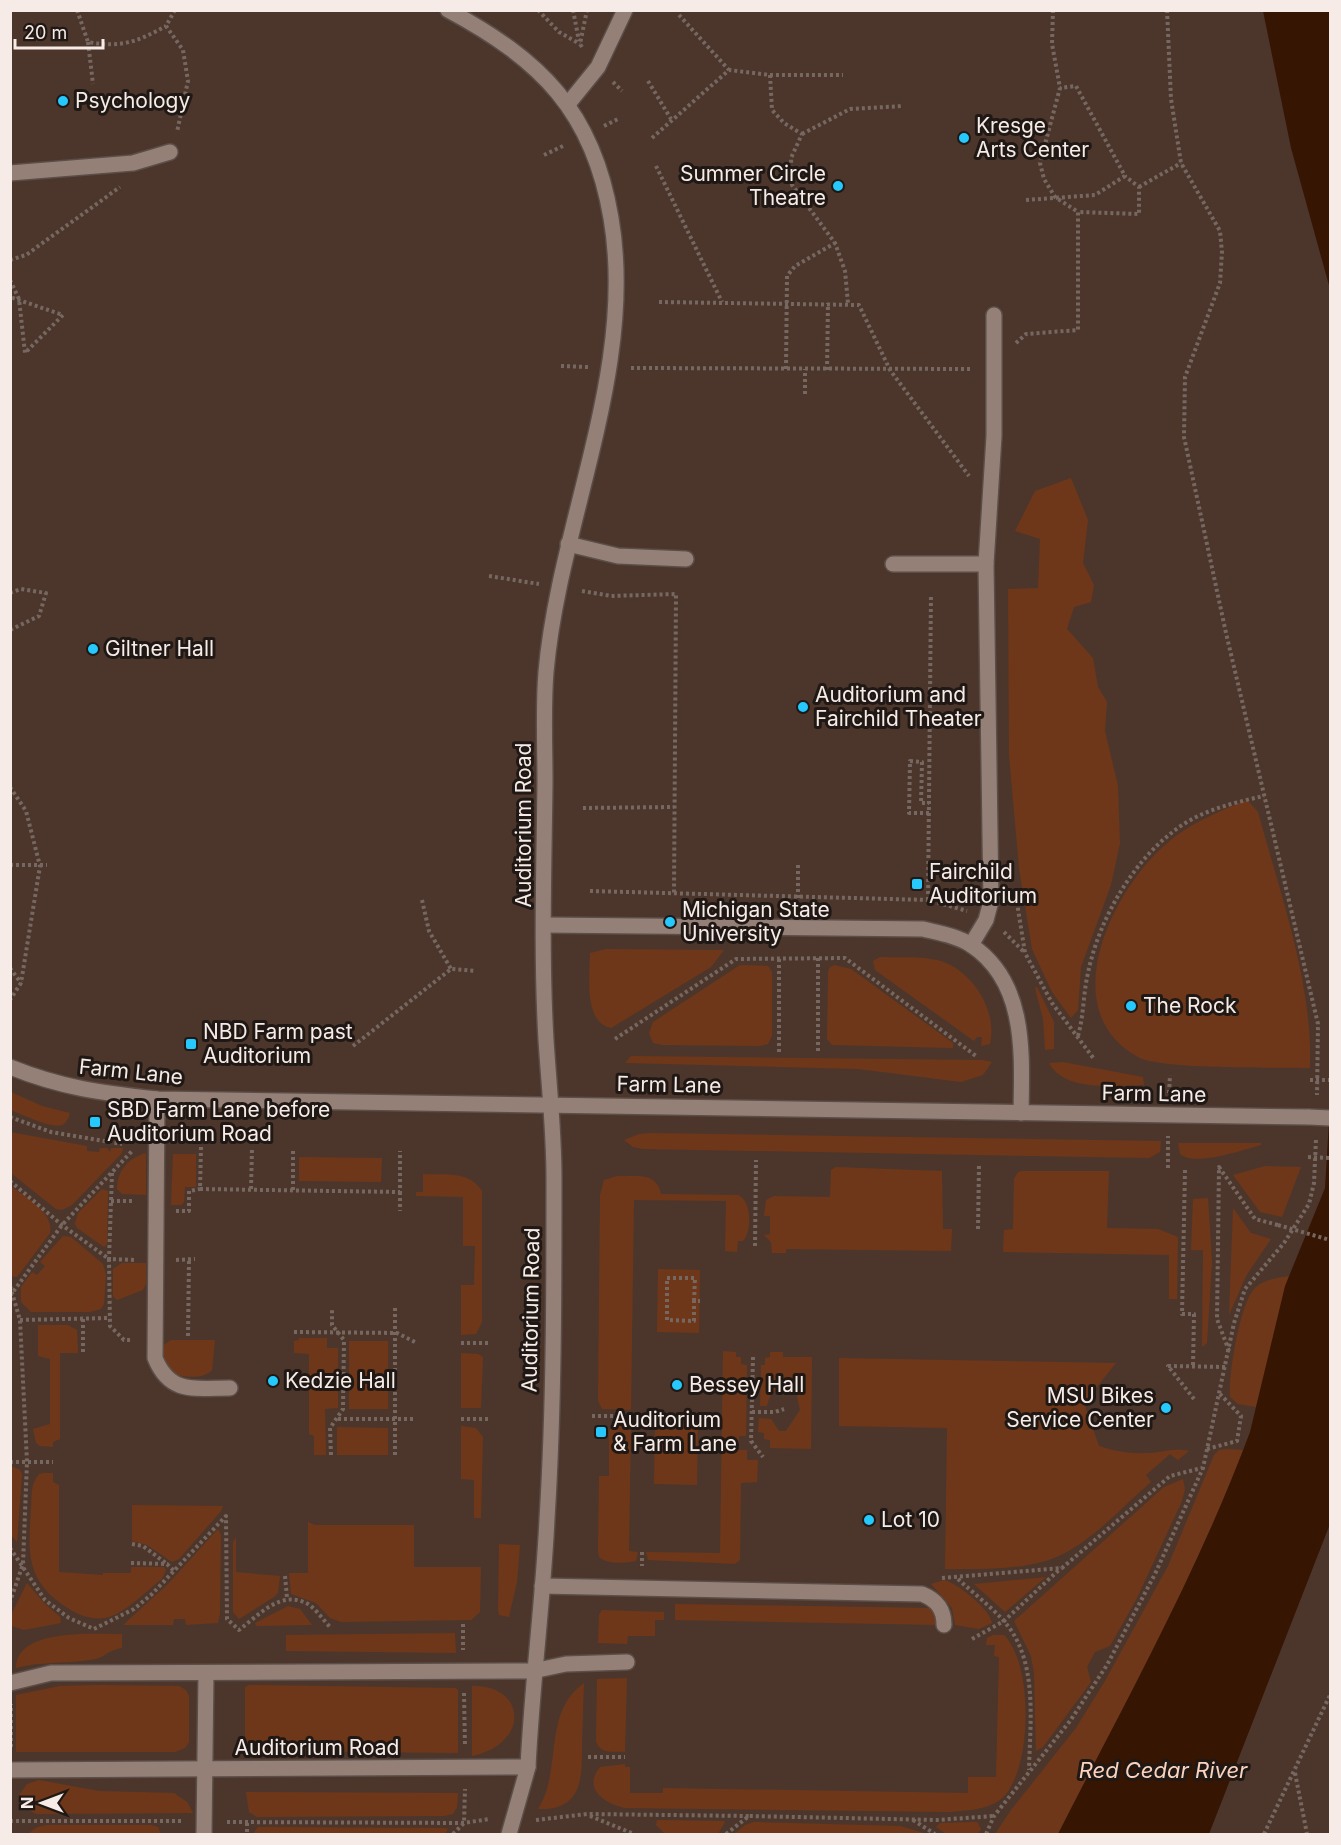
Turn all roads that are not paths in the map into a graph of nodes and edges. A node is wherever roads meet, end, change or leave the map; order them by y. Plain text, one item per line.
1 (448, 10) edge
2 (625, 10) edge
3 (568, 104) junction
4 (170, 152) dead end
5 (10, 172) edge
6 (994, 315) dead end
7 (568, 544) junction
8 (686, 559) dead end
9 (893, 564) dead end
10 (986, 564) junction
11 (544, 925) junction
12 (970, 945) junction
13 (10, 1067) edge
14 (157, 1099) junction
15 (552, 1103) junction
16 (1021, 1113) junction
17 (1330, 1118) edge
18 (230, 1388) dead end
19 (542, 1586) junction
20 (944, 1625) dead end
21 (627, 1662) dead end
22 (533, 1671) junction
23 (206, 1673) junction
24 (11, 1683) edge
25 (528, 1767) junction
26 (205, 1769) junction
27 (10, 1770) edge
28 (511, 1827) edge
29 (204, 1828) edge

1 - 3 street, Auditorium Road
2 - 3 street
3 - 7 street, Auditorium Road
4 - 5 street
6 - 10 street
7 - 8 street
7 - 11 street, Auditorium Road
9 - 10 street
10 - 12 street
11 - 12 street
11 - 15 street, Auditorium Road
12 - 16 street
13 - 14 street, Farm Lane
14 - 15 street, Farm Lane
14 - 18 street
15 - 16 street, Farm Lane
15 - 19 street, Auditorium Road
16 - 17 street, Farm Lane, bridge
19 - 20 street
19 - 22 street, Auditorium Road
21 - 22 street
22 - 23 street
22 - 25 street, Auditorium Road
23 - 24 street
23 - 26 street
25 - 26 street, Auditorium Road
25 - 28 street
26 - 27 street, Auditorium Road
26 - 29 street

